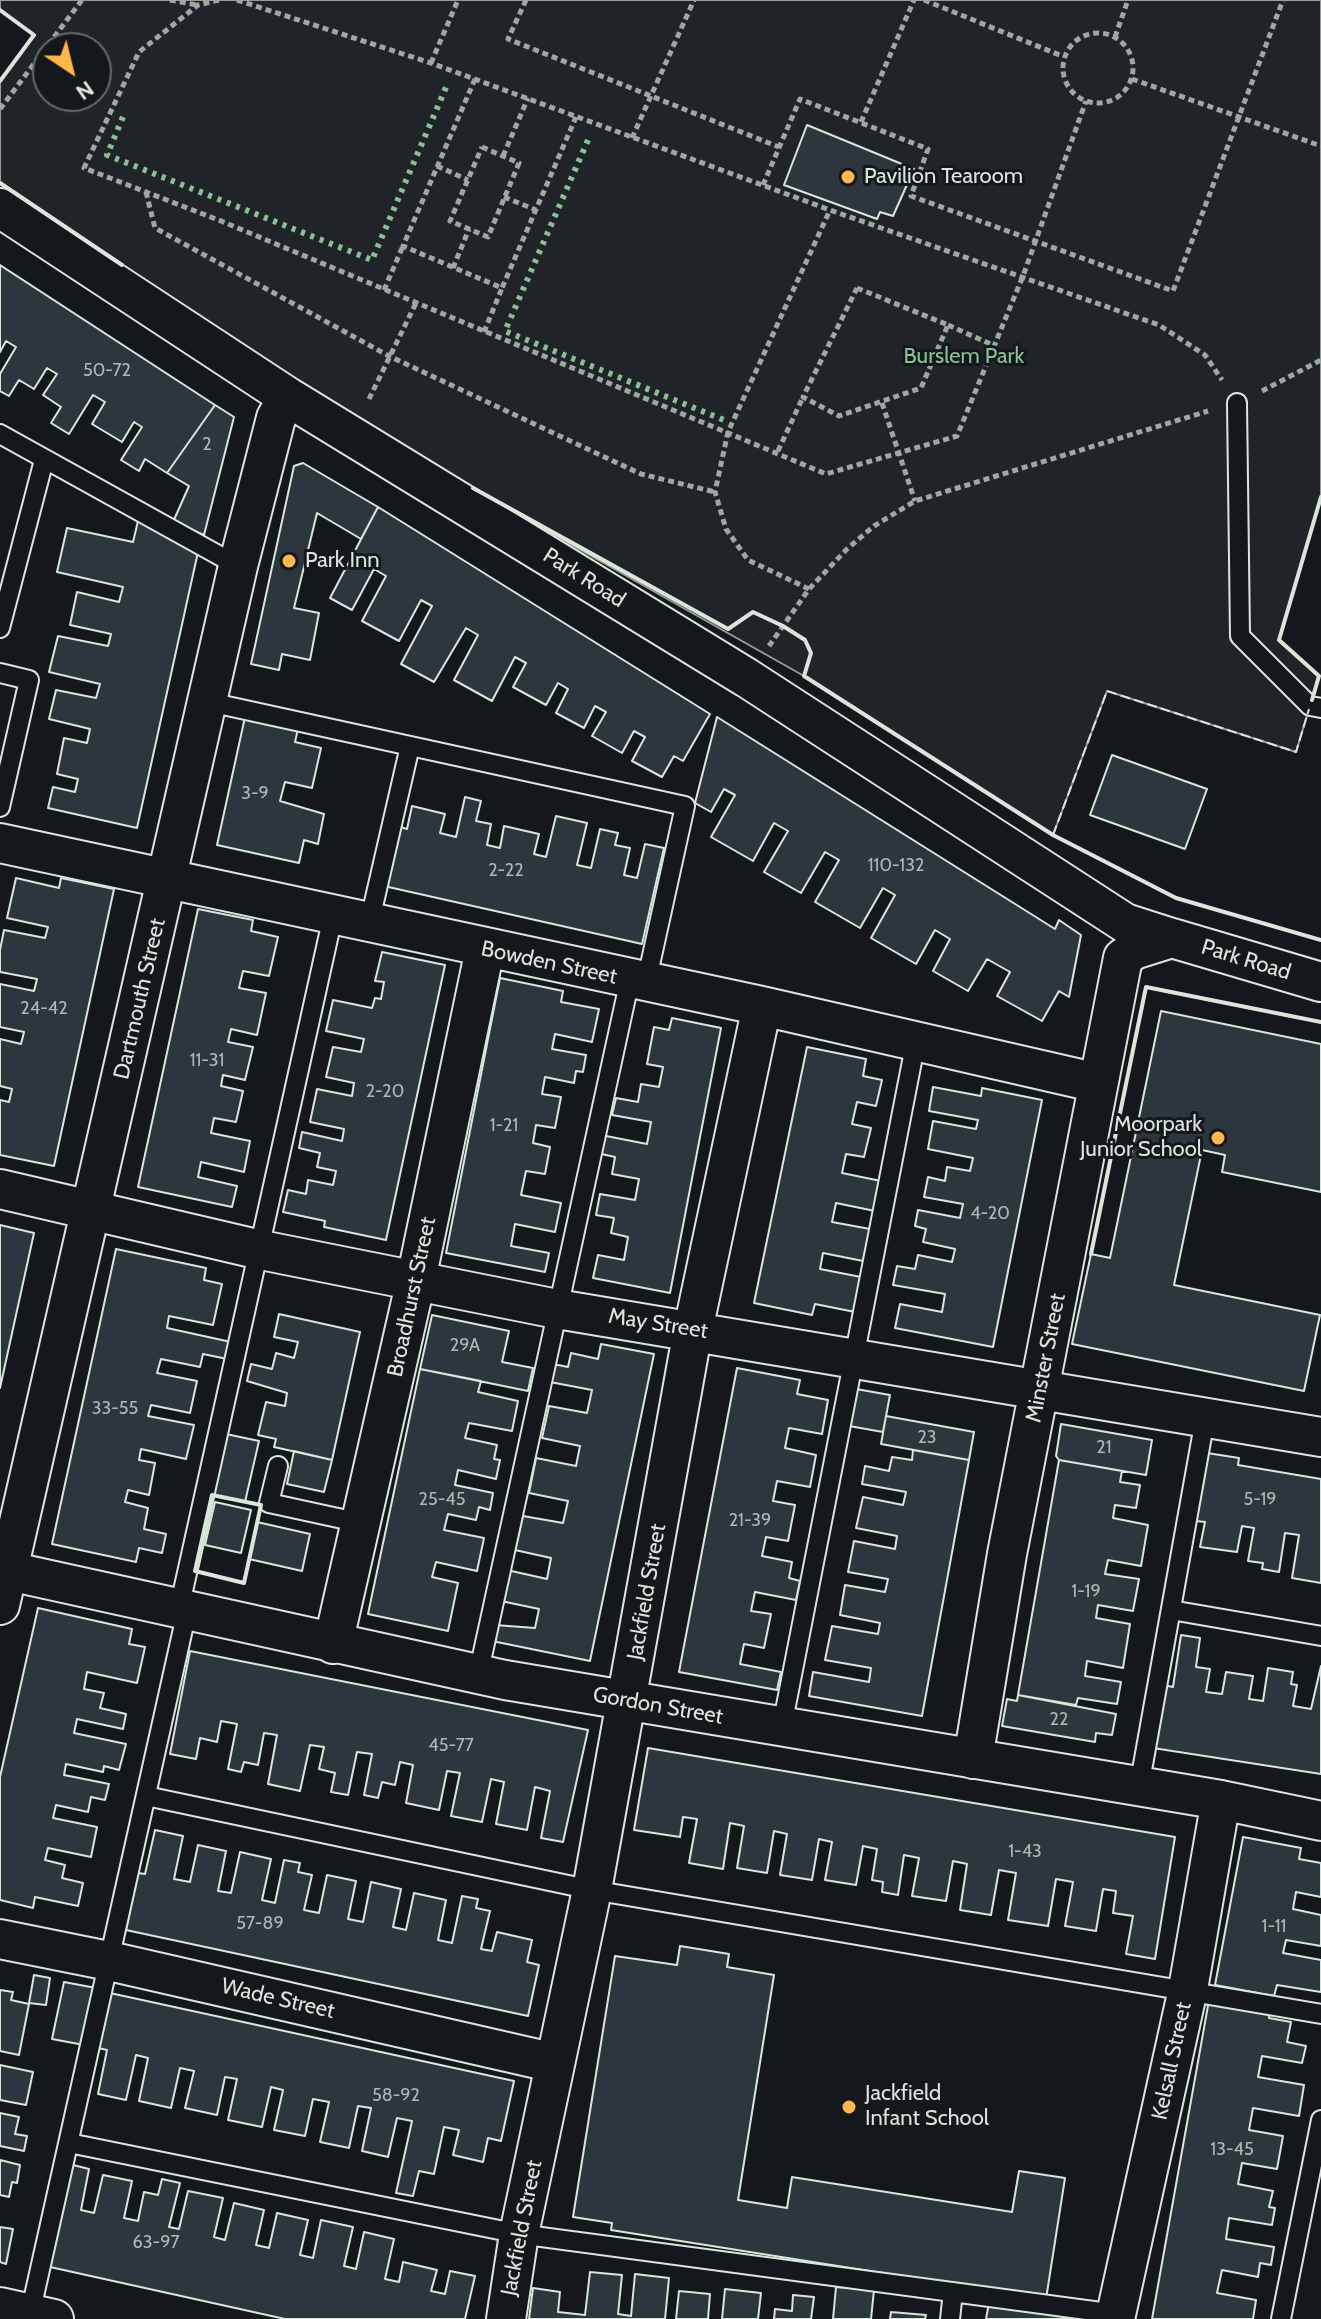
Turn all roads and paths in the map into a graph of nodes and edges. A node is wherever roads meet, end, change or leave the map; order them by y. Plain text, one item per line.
1 (82, 0) edge
2 (170, 0) edge
3 (219, 0) edge
4 (237, 0) edge
5 (458, 0) edge
6 (526, 0) edge
7 (694, 0) edge
8 (914, 0) edge
9 (924, 0) edge
10 (1128, 0) edge
11 (1283, 0) edge
12 (198, 5) junction
13 (1115, 37) junction
14 (1062, 56) junction
15 (431, 63) junction
16 (475, 79) junction
17 (1132, 79) junction
18 (651, 96) junction
19 (528, 98) junction
20 (1086, 101) junction
21 (0, 109) edge
22 (576, 117) junction
23 (1239, 117) junction
24 (861, 122) junction
25 (632, 138) junction
26 (779, 147) junction
27 (1318, 147) edge
28 (1321, 154) edge
29 (503, 156) junction
30 (437, 166) junction
31 (468, 180) junction
32 (763, 185) junction
33 (146, 192) junction
34 (504, 197) junction
35 (0, 208) edge
36 (536, 210) junction
37 (830, 210) junction
38 (469, 229) junction
39 (1036, 242) junction
40 (403, 246) junction
41 (453, 268) junction
42 (1023, 276) junction
43 (502, 288) junction
44 (384, 290) junction
45 (416, 303) junction
46 (948, 325) junction
47 (484, 332) junction
48 (995, 346) junction
49 (389, 356) junction
50 (1321, 360) edge
51 (382, 372) dead end
52 (288, 397) junction
53 (803, 397) junction
54 (882, 403) junction
55 (1237, 403) junction
56 (728, 432) junction
57 (0, 434) edge
58 (778, 451) junction
59 (900, 453) junction
60 (44, 460) junction
61 (715, 492) junction
62 (915, 501) junction
63 (238, 566) junction
64 (809, 589) junction
65 (0, 628) edge
66 (0, 673) edge
67 (747, 678) junction
68 (209, 702) junction
69 (1321, 708) edge
70 (410, 746) junction
71 (0, 807) edge
72 (0, 843) edge
73 (168, 880) junction
74 (351, 920) junction
75 (1172, 938) junction
76 (485, 949) junction
77 (1123, 958) joint
78 (638, 981) junction
79 (1321, 982) edge
80 (762, 1006) junction
81 (916, 1041) junction
82 (1098, 1083) junction
83 (0, 1189) edge
84 (90, 1211) junction
85 (261, 1250) junction
86 (416, 1280) junction
87 (557, 1309) junction
88 (693, 1330) junction
89 (856, 1357) junction
90 (1039, 1393) junction
91 (1205, 1419) junction
92 (1321, 1437) edge
93 (278, 1466) dead end
94 (361, 1523) junction
95 (3, 1581) edge
96 (183, 1610) junction
97 (1171, 1610) junction
98 (1321, 1636) edge
99 (333, 1644) junction
100 (478, 1675) junction
101 (627, 1701) junction
102 (782, 1726) junction
103 (973, 1759) junction
104 (1139, 1787) junction
105 (146, 1796) junction
106 (1221, 1800) junction
107 (1321, 1821) edge
108 (592, 1890) junction
109 (0, 1939) edge
110 (109, 1961) junction
111 (1188, 1989) junction
112 (1321, 2014) edge
113 (555, 2063) junction
114 (1321, 2120) edge
115 (69, 2143) junction
116 (519, 2234) junction
117 (953, 2292) junction
118 (28, 2313) edge
119 (1116, 2316) edge
120 (506, 2319) edge
121 (950, 2319) edge
122 (1281, 2319) edge

1 - 21 path
2 - 12 path
3 - 12 path
4 - 15 path
5 - 15 path
6 - 18 path
7 - 18 path
8 - 24 path
9 - 14 path
10 - 13 path
11 - 23 path
12 - 33 path
13 - 14 path
13 - 17 path
14 - 20 path
15 - 16 path
16 - 19 path
16 - 30 path
17 - 20 path
17 - 23 path
18 - 25 path
18 - 26 path
19 - 22 path
19 - 29 path
20 - 39 path
22 - 25 path
22 - 36 path
23 - 27 path
23 - 39 path
24 - 26 path
24 - 39 path
25 - 32 path
26 - 32 path
27 - 28 path
29 - 31 path
29 - 34 path
30 - 31 path
30 - 40 path
31 - 38 path
32 - 37 path
33 - 44 path
33 - 49 path
34 - 36 path
34 - 38 path
35 - 52 street, Park Road
36 - 43 path
37 - 42 path
37 - 56 path
38 - 41 path
39 - 42 path
40 - 41 path
40 - 44 path
41 - 43 path
42 - 48 path
42 - 55 path
43 - 47 path
44 - 45 path
45 - 47 path
45 - 49 path
46 - 48 path
46 - 53 path
46 - 54 path
47 - 56 path
48 - 59 path
49 - 51 path
49 - 61 path
50 - 55 path
52 - 63 street, Dartmouth Street
52 - 67 street, Park Road
53 - 54 path
53 - 58 path
54 - 59 path
55 - 62 path
55 - 69 lane
56 - 58 path
56 - 61 path
57 - 60 lane
58 - 59 path
59 - 62 path
60 - 63 lane
60 - 65 lane
61 - 64 path
62 - 64 path
63 - 68 street, Dartmouth Street
64 - 67 path
66 - 71 lane
67 - 75 street, Park Road
68 - 70 lane
68 - 73 street, Dartmouth Street
70 - 74 lane
70 - 78 lane
72 - 73 street, Bowden Street
73 - 74 street, Bowden Street
73 - 84 street, Dartmouth Street
74 - 76 street, Bowden Street
74 - 85 lane
75 - 77 street, Park Road
75 - 79 street, Park Road
76 - 78 street, Bowden Street
76 - 86 street, Broadhurst Street
77 - 82 street, Minster Street
78 - 80 street, Bowden Street
78 - 87 lane
80 - 81 street, Bowden Street
80 - 88 street, Jackfield Street
81 - 82 street, Bowden Street
81 - 89 lane
82 - 90 street, Minster Street
83 - 84 street, May Street
84 - 85 street, May Street
84 - 95 street, Dartmouth Street
85 - 86 street, May Street
85 - 96 lane
86 - 87 street, May Street
86 - 94 street, Broadhurst Street
87 - 88 street, May Street
87 - 100 lane
88 - 89 street, May Street
88 - 101 street, Jackfield Street
89 - 90 street, May Street
89 - 102 lane
90 - 91 street, May Street
90 - 103 street, Minster Street
91 - 92 street, May Street
91 - 97 lane
93 - 94 lane
94 - 99 street, Broadhurst Street
95 - 96 street, Gordon Street
96 - 99 street, Gordon Street
96 - 105 lane
97 - 98 lane
97 - 104 lane
99 - 100 street, Gordon Street
100 - 101 street, Gordon Street
101 - 102 street, Gordon Street
101 - 108 street, Jackfield Street
102 - 103 street, Gordon Street
103 - 104 street, Gordon Street
104 - 106 street, Gordon Street
105 - 108 lane
105 - 110 lane
106 - 107 street, Gordon Street
106 - 111 street, Kelsall Street
108 - 111 lane
108 - 113 street, Jackfield Street
109 - 110 street, Wade Street
110 - 113 street, Wade Street
110 - 115 lane
111 - 112 lane
111 - 119 street, Kelsall Street
113 - 116 street, Jackfield Street
114 - 122 lane
115 - 116 lane
115 - 118 lane
116 - 117 lane
116 - 120 street, Jackfield Street
117 - 119 lane
117 - 121 lane

